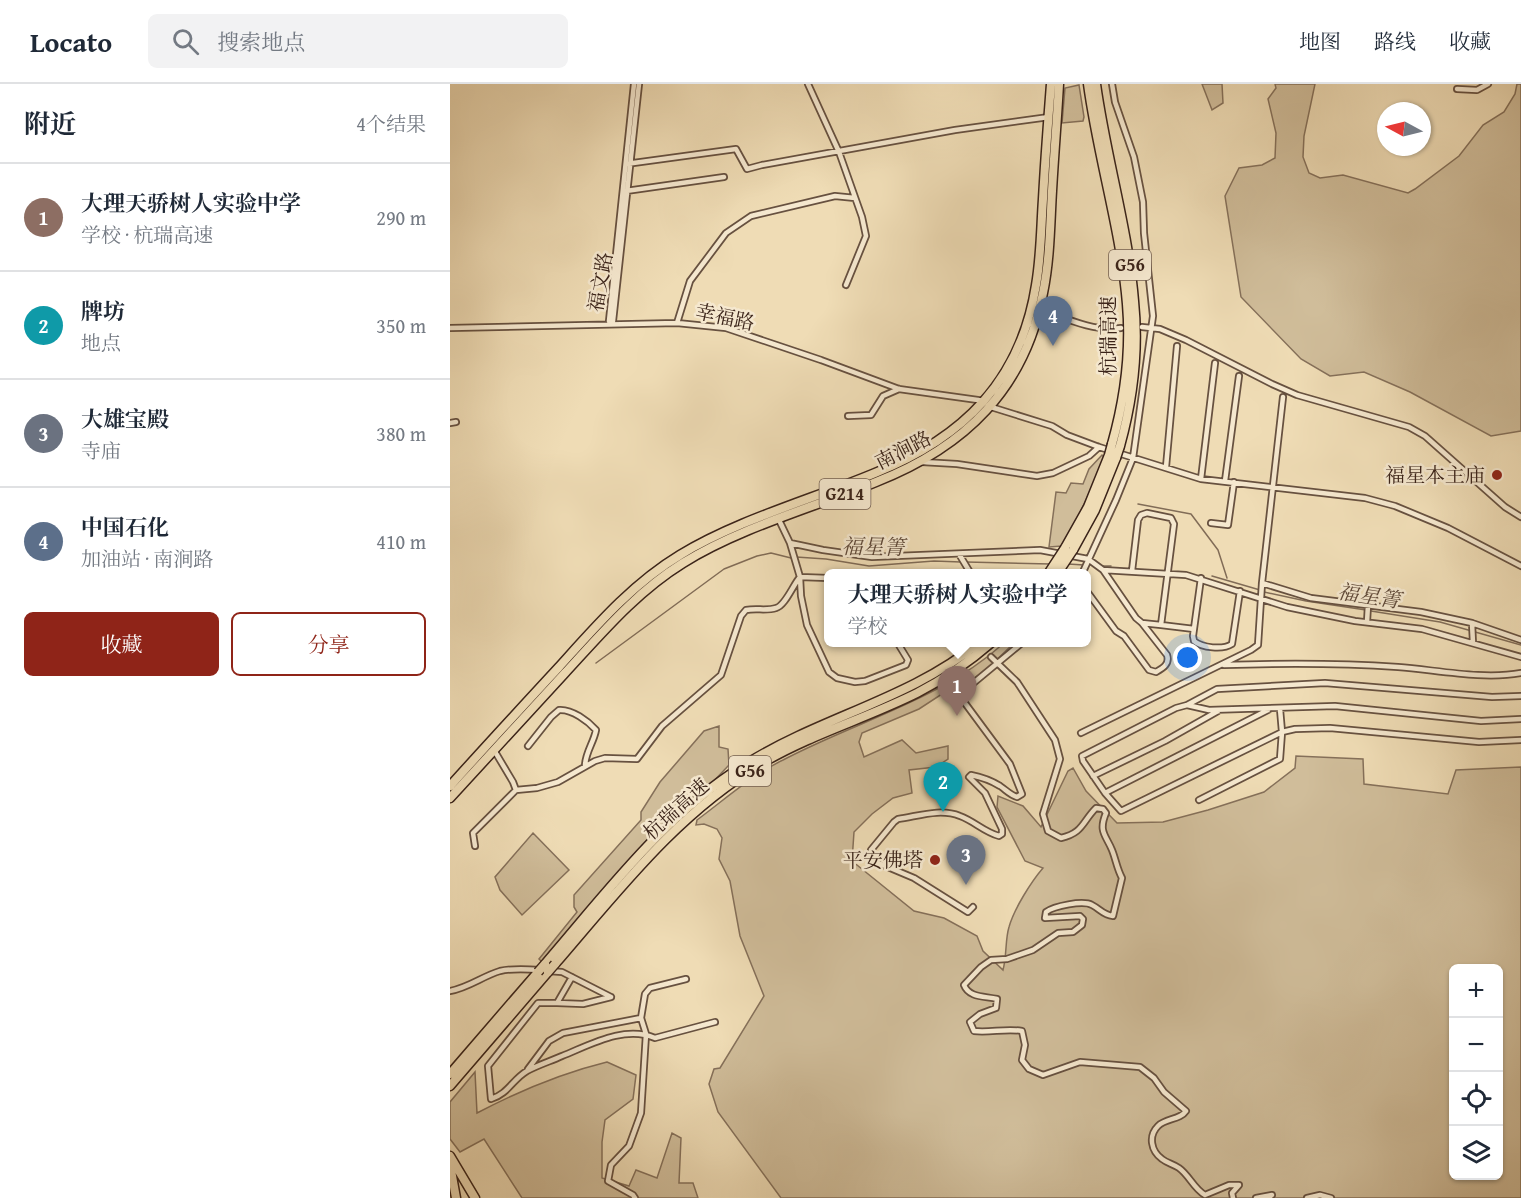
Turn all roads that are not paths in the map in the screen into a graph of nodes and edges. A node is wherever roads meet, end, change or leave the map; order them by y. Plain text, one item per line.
1 (637, 84) edge
2 (808, 84) edge
3 (1051, 84) edge
4 (1059, 84) edge
5 (1088, 84) edge
6 (1096, 84) edge
7 (1112, 84) edge
8 (1488, 84) edge
9 (1457, 89) dead end
10 (1049, 117) junction
11 (839, 152) junction
12 (628, 164) junction
13 (724, 177) dead end
14 (625, 191) junction
15 (855, 198) junction
16 (846, 285) dead end
17 (1040, 309) junction
18 (610, 323) junction
19 (677, 323) junction
20 (1142, 327) dead end
21 (1151, 327) junction
22 (450, 328) edge
23 (1121, 328) dead end
24 (1177, 346) dead end
25 (1215, 363) dead end
26 (1239, 376) dead end
27 (899, 389) junction
28 (1283, 397) dead end
29 (988, 404) junction
30 (848, 416) dead end
31 (456, 422) dead end
32 (450, 423) edge
33 (1116, 445) junction
34 (1100, 447) junction
35 (1133, 458) junction
36 (920, 462) junction
37 (1166, 467) junction
38 (1201, 479) junction
39 (1226, 481) junction
40 (1234, 482) junction
41 (1272, 487) junction
42 (778, 516) junction
43 (1521, 517) edge
44 (1211, 523) dead end
45 (790, 543) junction
46 (1069, 549) junction
47 (961, 556) junction
48 (1087, 560) junction
49 (1521, 566) edge
50 (969, 569) edge
51 (1052, 569) edge
52 (1060, 569) edge
53 (1084, 569) edge
54 (1103, 570) junction
55 (1132, 571) junction
56 (1168, 573) junction
57 (800, 577) junction
58 (824, 578) edge
59 (1201, 578) junction
60 (1262, 585) junction
61 (1240, 591) junction
62 (1091, 597) edge
63 (1262, 597) junction
64 (1368, 606) junction
65 (1142, 622) junction
66 (1367, 622) junction
67 (1161, 625) junction
68 (1473, 625) junction
69 (1194, 629) junction
70 (1521, 640) edge
71 (1473, 643) junction
72 (900, 647) edge
73 (974, 647) edge
74 (986, 647) edge
75 (1017, 647) edge
76 (991, 657) dead end
77 (1521, 657) edge
78 (997, 665) junction
79 (1220, 665) junction
80 (1521, 673) edge
81 (1521, 696) edge
82 (1186, 705) junction
83 (1280, 708) junction
84 (1271, 709) junction
85 (1220, 710) junction
86 (1521, 719) edge
87 (1282, 732) junction
88 (1081, 733) dead end
89 (1521, 740) edge
90 (528, 746) dead end
91 (494, 750) junction
92 (585, 766) junction
93 (1094, 776) junction
94 (450, 786) edge
95 (516, 790) junction
96 (1105, 793) junction
97 (450, 798) edge
98 (1199, 800) dead end
99 (475, 846) dead end
100 (973, 907) dead end
101 (546, 968) junction
102 (572, 977) junction
103 (686, 979) dead end
104 (450, 991) edge
105 (557, 1003) junction
106 (641, 1018) junction
107 (715, 1022) dead end
108 (646, 1034) junction
109 (526, 1071) junction
110 (451, 1081) edge
111 (450, 1156) edge
112 (450, 1165) edge
113 (456, 1198) edge
114 (475, 1198) edge
115 (635, 1198) edge
116 (1233, 1198) edge
117 (1256, 1198) edge
118 (1268, 1198) edge
119 (1307, 1198) edge
120 (1330, 1198) edge

1 - 12 street, 福文路
2 - 11 street
3 - 10 highway, 南涧路 / G214
4 - 17 highway, 南涧路 / G214
5 - 33 highway, 杭瑞高速 / G56
6 - 33 highway, 杭瑞高速 / G56
7 - 21 street
8 - 9 street
10 - 11 street
10 - 29 highway, 南涧路 / G214
11 - 12 street
11 - 15 street
12 - 14 street, 福文路
13 - 14 street
14 - 18 street, 福文路
15 - 16 street
15 - 19 street
17 - 23 street
17 - 29 highway, 南涧路 / G214
18 - 19 street, 幸福路
18 - 22 street, 幸福路
19 - 27 street, 幸福路
20 - 21 street
21 - 35 street
21 - 43 street
24 - 37 street
25 - 38 street
26 - 39 street
27 - 29 street, 幸福路
27 - 30 street
28 - 41 street
29 - 34 street, 幸福路
29 - 36 highway, 南涧路 / G214
29 - 42 highway, 南涧路 / G214
31 - 32 street
33 - 46 highway, 杭瑞高速 / G56, bridge
34 - 35 street, 幸福路
34 - 36 street
35 - 37 street, 幸福路
35 - 48 street
36 - 42 highway, 南涧路 / G214
37 - 38 street, 幸福路
38 - 39 street, 幸福路
39 - 40 street, 幸福路
40 - 41 street, 幸福路
40 - 44 street
41 - 49 street, 幸福路
41 - 60 street
42 - 45 street
42 - 91 highway, 南涧路 / G214
42 - 94 highway, 南涧路 / G214
45 - 47 street
45 - 57 street
46 - 51 highway, 杭瑞高速 / G56, bridge
46 - 52 highway, 杭瑞高速 / G56, bridge
47 - 48 street
47 - 50 street
48 - 53 street
48 - 54 street
54 - 55 street
54 - 65 street
55 - 56 street
55 - 56 street
56 - 59 street
56 - 67 street
57 - 58 street
57 - 72 street
57 - 92 street
59 - 61 street
59 - 69 street
60 - 63 street
60 - 64 street
61 - 63 street
61 - 69 street
62 - 65 street
63 - 66 street
63 - 79 street
64 - 66 street
64 - 68 street
65 - 67 street
66 - 71 street
67 - 69 street
68 - 70 street
68 - 71 street
71 - 77 street
73 - 101 highway, 杭瑞高速 / G56
74 - 101 highway, 杭瑞高速 / G56, bridge
75 - 78 street
76 - 78 street
78 - 100 street
78 - 116 street
79 - 80 street
79 - 88 street
81 - 82 street
82 - 85 street
82 - 93 street
83 - 84 street
83 - 86 street
83 - 87 street
84 - 85 street
84 - 96 street
85 - 93 street
87 - 89 street
87 - 96 street
87 - 98 street
90 - 92 street
91 - 95 street
91 - 97 highway, 南涧路 / G214
92 - 95 street
93 - 96 street
95 - 99 street
101 - 110 highway, 杭瑞高速 / G56
101 - 110 highway, 杭瑞高速 / G56, bridge
102 - 104 street
102 - 105 street
102 - 105 street
103 - 106 street
105 - 109 street
106 - 108 street
106 - 109 street
107 - 108 street
108 - 109 street
108 - 115 street
111 - 114 highway
112 - 113 highway
117 - 118 street
119 - 120 street

